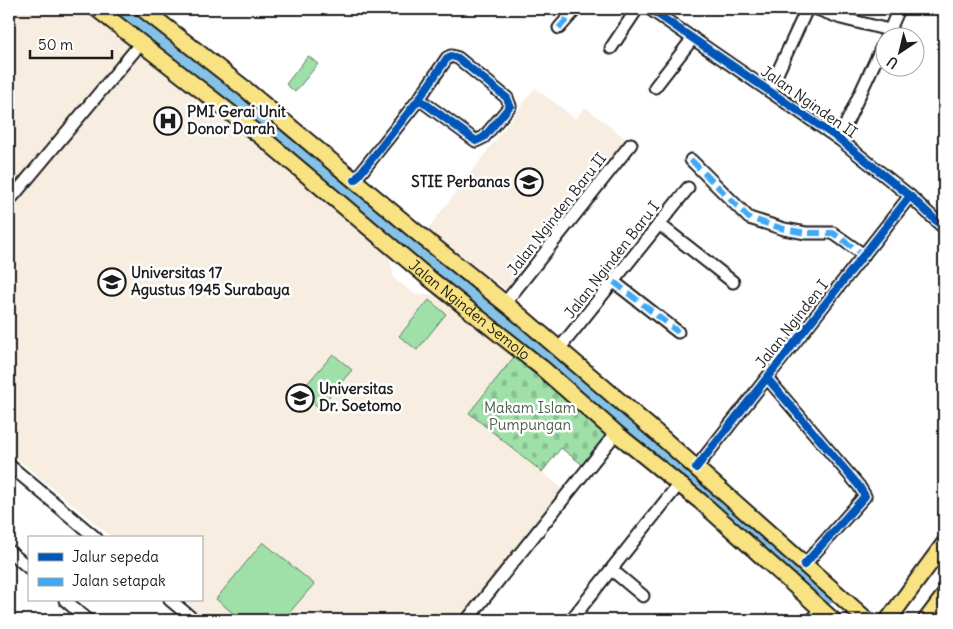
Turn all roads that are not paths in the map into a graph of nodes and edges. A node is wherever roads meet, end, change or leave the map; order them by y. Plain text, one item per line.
1 (98, 9) edge
2 (146, 9) edge
3 (576, 9) edge
4 (637, 9) edge
5 (650, 9) edge
6 (807, 9) edge
7 (817, 9) edge
8 (899, 9) edge
9 (559, 28) dead end
10 (890, 28) edge
11 (876, 31) edge
12 (693, 38) junction
13 (141, 44) junction
14 (611, 48) dead end
15 (876, 59) edge
16 (655, 87) dead end
17 (769, 91) junction
18 (419, 99) junction
19 (246, 108) junction
20 (839, 139) junction
21 (631, 144) dead end
22 (691, 160) dead end
23 (354, 180) junction
24 (688, 188) dead end
25 (910, 196) junction
26 (9, 201) edge
27 (381, 219) junction
28 (659, 224) junction
29 (944, 228) edge
30 (864, 255) junction
31 (614, 282) junction
32 (733, 282) dead end
33 (505, 303) junction
34 (678, 332) dead end
35 (560, 349) junction
36 (767, 378) junction
37 (616, 433) junction
38 (649, 443) junction
39 (9, 465) edge
40 (698, 465) junction
41 (679, 484) junction
42 (94, 536) edge
43 (944, 544) edge
44 (9, 551) edge
45 (804, 565) junction
46 (28, 567) edge
47 (612, 570) junction
48 (643, 596) dead end
49 (944, 596) edge
50 (68, 602) edge
51 (172, 602) edge
52 (816, 614) edge
53 (88, 620) edge
54 (194, 620) edge
55 (468, 620) edge
56 (571, 620) edge
57 (833, 620) edge
58 (867, 620) edge
59 (888, 620) edge
60 (926, 620) edge

1 - 13 main road, Jalan Nginden Semolo
2 - 19 main road, Jalan Nginden Semolo
3 - 9 street
4 - 14 street
5 - 12 street, Jalan Nginden II
6 - 17 street
7 - 11 street
8 - 10 street
12 - 16 street
12 - 17 street, Jalan Nginden II
13 - 19 main road, Jalan Nginden Semolo
13 - 26 street
15 - 20 street
17 - 20 street, Jalan Nginden II
18 - 18 street
18 - 23 street
19 - 23 main road, Jalan Nginden Semolo
19 - 27 main road, Jalan Nginden Semolo
20 - 25 street, Jalan Nginden II
21 - 33 street, Jalan Nginden Baru II
22 - 30 street
23 - 27 main road, Jalan Nginden Semolo
24 - 28 street, Jalan Nginden Baru I
25 - 29 street, Jalan Nginden II
25 - 30 street, Jalan Nginden I
27 - 33 main road, Jalan Nginden Semolo
27 - 37 main road, Jalan Nginden Semolo
28 - 31 street, Jalan Nginden Baru I
28 - 32 street
30 - 36 street, Jalan Nginden I
31 - 34 street
31 - 35 street, Jalan Nginden Baru I
33 - 35 main road, Jalan Nginden Semolo
35 - 38 main road, Jalan Nginden Semolo
36 - 40 street, Jalan Nginden I
36 - 45 street
37 - 38 main road, Jalan Nginden Semolo
37 - 55 street
38 - 40 main road, Jalan Nginden Semolo
38 - 41 main road, Jalan Nginden Semolo
39 - 42 street
40 - 45 main road, Jalan Nginden Semolo
41 - 47 street
41 - 52 main road, Jalan Nginden Semolo
43 - 59 main road
44 - 46 street
45 - 58 main road, Jalan Nginden Semolo
47 - 48 street
47 - 56 street
49 - 60 main road
50 - 53 street
51 - 54 street
52 - 57 main road, Jalan Nginden Semolo

